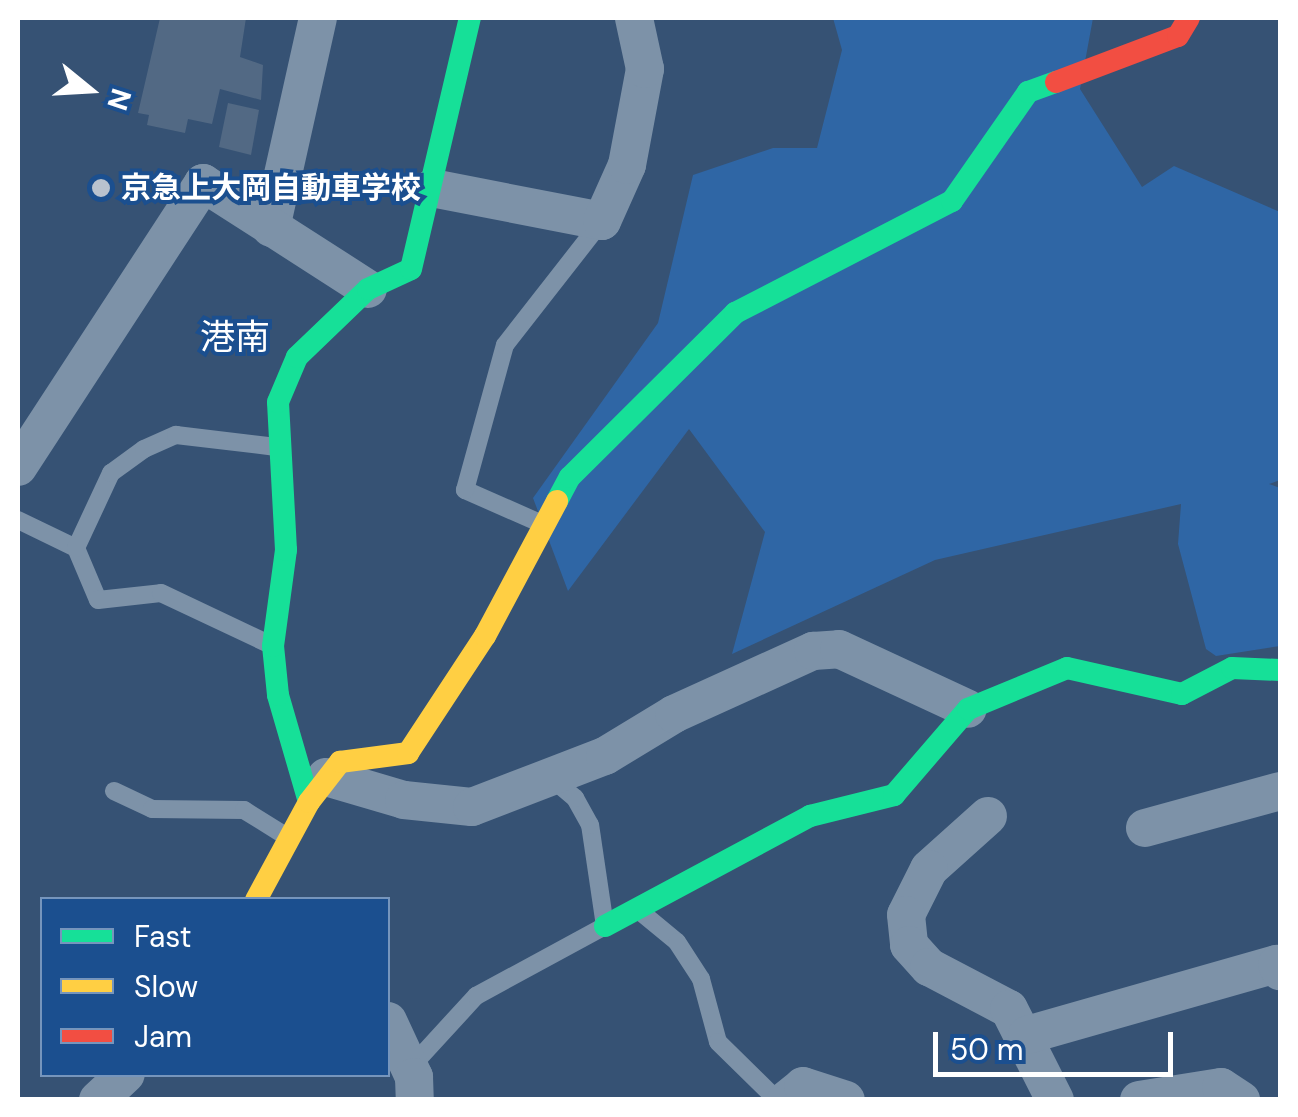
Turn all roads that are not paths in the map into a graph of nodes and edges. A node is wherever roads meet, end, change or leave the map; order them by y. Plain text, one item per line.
1 (318, 18) edge
2 (470, 18) edge
3 (634, 18) edge
4 (1189, 18) edge
5 (432, 188) junction
6 (602, 221) junction
7 (271, 228) junction
8 (368, 289) junction
9 (281, 448) junction
10 (18, 467) edge
11 (18, 520) edge
12 (544, 525) junction
13 (76, 548) junction
14 (274, 646) junction
15 (1280, 670) edge
16 (968, 709) junction
17 (549, 777) junction
18 (318, 789) junction
19 (114, 791) dead end
20 (1280, 791) edge
21 (988, 816) dead end
22 (1145, 828) dead end
23 (289, 838) junction
24 (258, 897) edge
25 (638, 909) junction
26 (604, 926) junction
27 (1280, 971) edge
28 (390, 1026) edge
29 (1027, 1035) junction
30 (123, 1077) edge
31 (412, 1084) edge
32 (98, 1100) edge
33 (777, 1100) edge
34 (786, 1100) edge
35 (846, 1100) edge
36 (1055, 1100) edge
37 (1140, 1100) edge
38 (1241, 1100) edge

1 - 7 street
2 - 5 street
3 - 6 street
4 - 12 street
5 - 6 street
5 - 8 street
6 - 12 lane
7 - 8 street
7 - 10 street
8 - 9 street
9 - 13 lane
9 - 14 street
11 - 13 lane
12 - 18 street
13 - 14 lane
14 - 18 street
15 - 16 street
16 - 17 street
16 - 25 street
17 - 18 street
17 - 26 lane
18 - 23 street
19 - 23 lane
20 - 22 street
21 - 29 street
23 - 24 street
25 - 26 street
25 - 33 lane
26 - 31 lane
27 - 29 street
28 - 31 street
29 - 36 street
30 - 32 street
34 - 35 street
37 - 38 street

